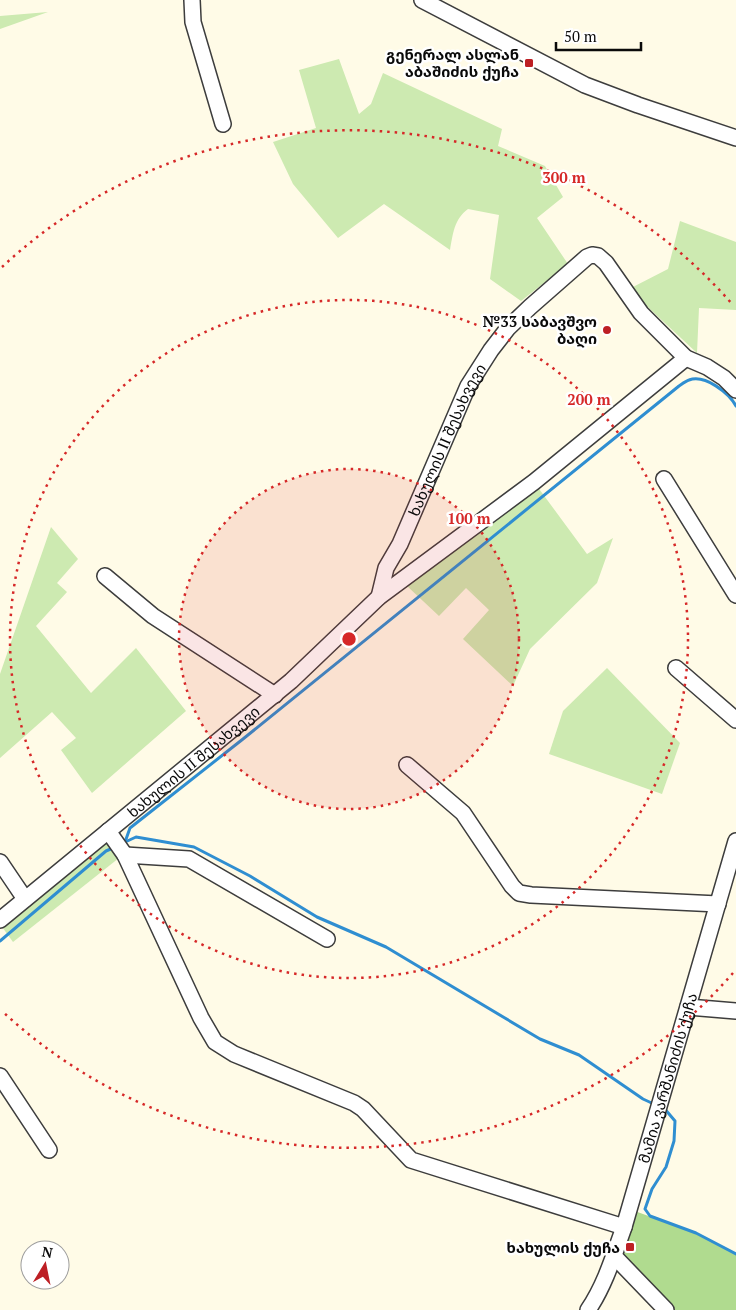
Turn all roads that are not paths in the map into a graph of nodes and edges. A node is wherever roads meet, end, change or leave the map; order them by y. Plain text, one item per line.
1 (192, 0) edge
2 (422, 0) edge
3 (223, 124) dead end
4 (736, 138) edge
5 (686, 358) junction
6 (736, 390) edge
7 (664, 480) dead end
8 (105, 576) dead end
9 (736, 595) edge
10 (380, 597) junction
11 (676, 668) dead end
12 (275, 695) junction
13 (736, 720) edge
14 (407, 765) dead end
15 (108, 831) junction
16 (736, 841) edge
17 (124, 854) junction
18 (0, 862) edge
19 (725, 896) edge
20 (25, 899) junction
21 (0, 920) edge
22 (327, 939) dead end
23 (688, 1007) junction
24 (736, 1010) edge
25 (0, 1076) edge
26 (49, 1150) dead end
27 (624, 1227) junction
28 (614, 1256) junction
29 (588, 1310) edge
30 (666, 1310) edge

1 - 3 street
2 - 4 street
5 - 6 street
5 - 10 street, ხახულის II შესახვევი
5 - 10 street, ხახულის II შესახვევი
7 - 9 street
8 - 12 street
10 - 12 street, ხახულის II შესახვევი
11 - 13 street
12 - 15 street, ხახულის II შესახვევი
14 - 19 street
15 - 17 street
15 - 20 street, ხახულის II შესახვევი
16 - 19 street, მამია ვარშანიძის ქუჩა
17 - 22 street
17 - 27 street
18 - 20 street
19 - 23 street, მამია ვარშანიძის ქუჩა
20 - 21 street, ხახულის II შესახვევი
23 - 24 street
23 - 27 street, მამია ვარშანიძის ქუჩა
25 - 26 street
27 - 28 street, მამია ვარშანიძის ქუჩა
28 - 29 street, მამია ვარშანიძის ქუჩა
28 - 30 street

